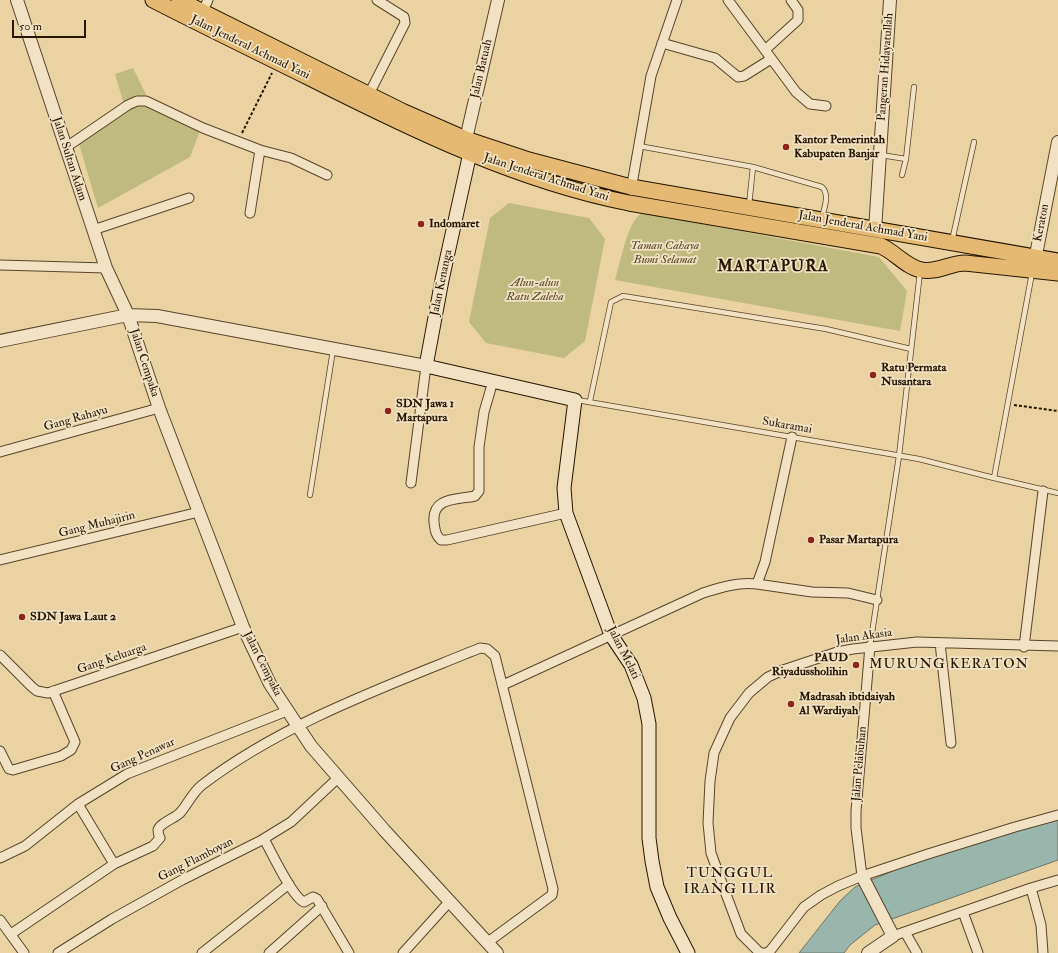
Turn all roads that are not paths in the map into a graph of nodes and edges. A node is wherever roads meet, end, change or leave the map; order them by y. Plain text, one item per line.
1 (17, 0) edge
2 (153, 0) edge
3 (179, 0) edge
4 (377, 0) edge
5 (498, 0) edge
6 (677, 0) edge
7 (728, 0) edge
8 (791, 0) edge
9 (890, 0) edge
10 (209, 14) edge
11 (662, 43) junction
12 (765, 50) junction
13 (771, 59) junction
14 (914, 87) dead end
15 (369, 94) junction
16 (826, 106) dead end
17 (466, 138) junction
18 (974, 142) dead end
19 (1058, 142) edge
20 (638, 146) junction
21 (65, 148) junction
22 (260, 150) junction
23 (470, 153) junction
24 (881, 154) junction
25 (906, 159) junction
26 (753, 167) junction
27 (327, 175) dead end
28 (902, 175) dead end
29 (631, 187) junction
30 (189, 198) dead end
31 (629, 203) junction
32 (250, 213) dead end
33 (748, 215) junction
34 (822, 220) junction
35 (93, 230) junction
36 (875, 230) junction
37 (819, 235) junction
38 (951, 242) junction
39 (1058, 260) edge
40 (1034, 263) junction
41 (0, 265) edge
42 (106, 268) junction
43 (920, 270) junction
44 (1058, 273) edge
45 (128, 315) junction
46 (0, 341) edge
47 (334, 349) junction
48 (911, 349) junction
49 (426, 366) junction
50 (493, 381) junction
51 (575, 400) junction
52 (590, 401) junction
53 (159, 408) junction
54 (792, 437) junction
55 (0, 452) edge
56 (899, 456) junction
57 (994, 478) junction
58 (411, 483) dead end
59 (1043, 491) junction
60 (1058, 493) edge
61 (310, 495) dead end
62 (199, 512) junction
63 (566, 513) junction
64 (0, 560) edge
65 (758, 584) junction
66 (877, 600) junction
67 (243, 627) junction
68 (611, 635) junction
69 (940, 643) junction
70 (870, 646) junction
71 (1058, 646) edge
72 (1024, 647) junction
73 (0, 655) edge
74 (502, 685) junction
75 (53, 691) junction
76 (287, 711) junction
77 (297, 726) junction
78 (951, 743) dead end
79 (0, 751) edge
80 (338, 778) junction
81 (78, 804) junction
82 (1058, 815) edge
83 (264, 838) junction
84 (0, 858) edge
85 (114, 864) junction
86 (863, 879) junction
87 (1058, 880) edge
88 (289, 884) junction
89 (1031, 888) junction
90 (450, 900) junction
91 (322, 906) junction
92 (963, 912) junction
93 (0, 920) edge
94 (11, 934) junction
95 (899, 934) junction
96 (488, 942) junction
97 (24, 953) edge
98 (58, 953) edge
99 (202, 953) edge
100 (268, 953) edge
101 (349, 953) edge
102 (403, 953) edge
103 (497, 953) edge
104 (688, 953) edge
105 (764, 953) edge
106 (868, 953) edge
107 (918, 953) edge
108 (978, 953) edge
109 (1044, 953) edge

1 - 21 street, Jalan Sultan Adam
2 - 10 highway, Jalan Jenderal Achmad Yani
3 - 10 highway, Jalan Jenderal Achmad Yani
4 - 15 street
5 - 17 street, Jalan Batuah
6 - 11 street
7 - 12 street
8 - 12 street
9 - 24 street, Pangeran Hidayatullah
10 - 15 highway, Jalan Jenderal Achmad Yani
10 - 23 highway, Jalan Jenderal Achmad Yani
11 - 13 street
11 - 20 street
12 - 13 street
13 - 16 street
14 - 25 lane
15 - 17 highway, Jalan Jenderal Achmad Yani
17 - 29 highway, Jalan Jenderal Achmad Yani
18 - 38 lane
19 - 40 street, Keraton
20 - 26 lane
20 - 29 street
21 - 22 street
21 - 35 street, Jalan Sultan Adam
22 - 27 street
22 - 32 street
23 - 31 highway, Jalan Jenderal Achmad Yani
23 - 49 main road, Jalan Kenanga
24 - 25 lane
24 - 36 street, Pangeran Hidayatullah
25 - 28 lane
26 - 33 lane
26 - 34 lane
29 - 31 street
29 - 33 highway, Jalan Jenderal Achmad Yani
30 - 35 street
31 - 33 highway, Jalan Jenderal Achmad Yani
33 - 34 highway, Jalan Jenderal Achmad Yani
33 - 37 highway, Jalan Jenderal Achmad Yani
34 - 36 highway, Jalan Jenderal Achmad Yani
34 - 37 lane
35 - 42 street, Jalan Sultan Adam
36 - 38 highway, Jalan Jenderal Achmad Yani
37 - 43 highway, Jalan Jenderal Achmad Yani
38 - 40 highway, Jalan Jenderal Achmad Yani
39 - 40 highway, Jalan Jenderal Achmad Yani
40 - 43 highway, Jalan Jenderal Achmad Yani
40 - 44 highway, Jalan Jenderal Achmad Yani
40 - 57 lane
41 - 42 street
42 - 45 street, Jalan Sultan Adam
43 - 48 lane
45 - 46 street
45 - 47 street
45 - 53 street, Jalan Cempaka
47 - 49 street
47 - 61 lane
48 - 52 lane
48 - 56 lane
49 - 50 main road
49 - 58 street
50 - 51 main road
50 - 63 street
51 - 52 lane, Sukaramai
51 - 63 main road, Jalan Melati
52 - 54 lane, Sukaramai
53 - 55 street, Gang Rahayu
53 - 62 street, Jalan Cempaka
54 - 56 lane, Sukaramai
54 - 65 street
56 - 57 lane, Sukaramai
56 - 66 lane
57 - 59 lane, Sukaramai
59 - 60 lane, Sukaramai
59 - 72 street
62 - 64 street, Gang Muhajirin
62 - 67 street, Jalan Cempaka
63 - 68 main road, Jalan Melati
65 - 66 street
65 - 68 street
66 - 70 lane
67 - 75 street, Gang Keluarga
67 - 76 street, Jalan Cempaka
68 - 74 street
68 - 104 main road, Jalan Melati
69 - 70 street, Jalan Akasia
69 - 72 street, Jalan Akasia
69 - 78 street
70 - 86 street, Jalan Pelabuhan
70 - 105 street, Jalan Akasia
71 - 72 street, Jalan Akasia
73 - 75 street, Gang Keluarga
74 - 77 street
74 - 96 street
75 - 79 street
76 - 77 street, Jalan Cempaka
76 - 81 street, Gang Penawar
77 - 80 street, Jalan Cempaka
77 - 85 street
80 - 83 street, Gang Flamboyan
80 - 90 street, Jalan Cempaka
81 - 84 street, Gang Penawar
81 - 85 street
82 - 86 street
83 - 88 street
83 - 98 street, Gang Flamboyan
85 - 94 street
86 - 95 street
86 - 105 street
87 - 89 street
88 - 91 street
88 - 99 street
89 - 92 street
89 - 109 street
90 - 96 street, Jalan Cempaka
90 - 102 street
91 - 100 street
91 - 101 street
92 - 95 street
92 - 108 street
93 - 94 street
94 - 97 street
95 - 106 street
95 - 107 street
96 - 103 street, Jalan Cempaka

